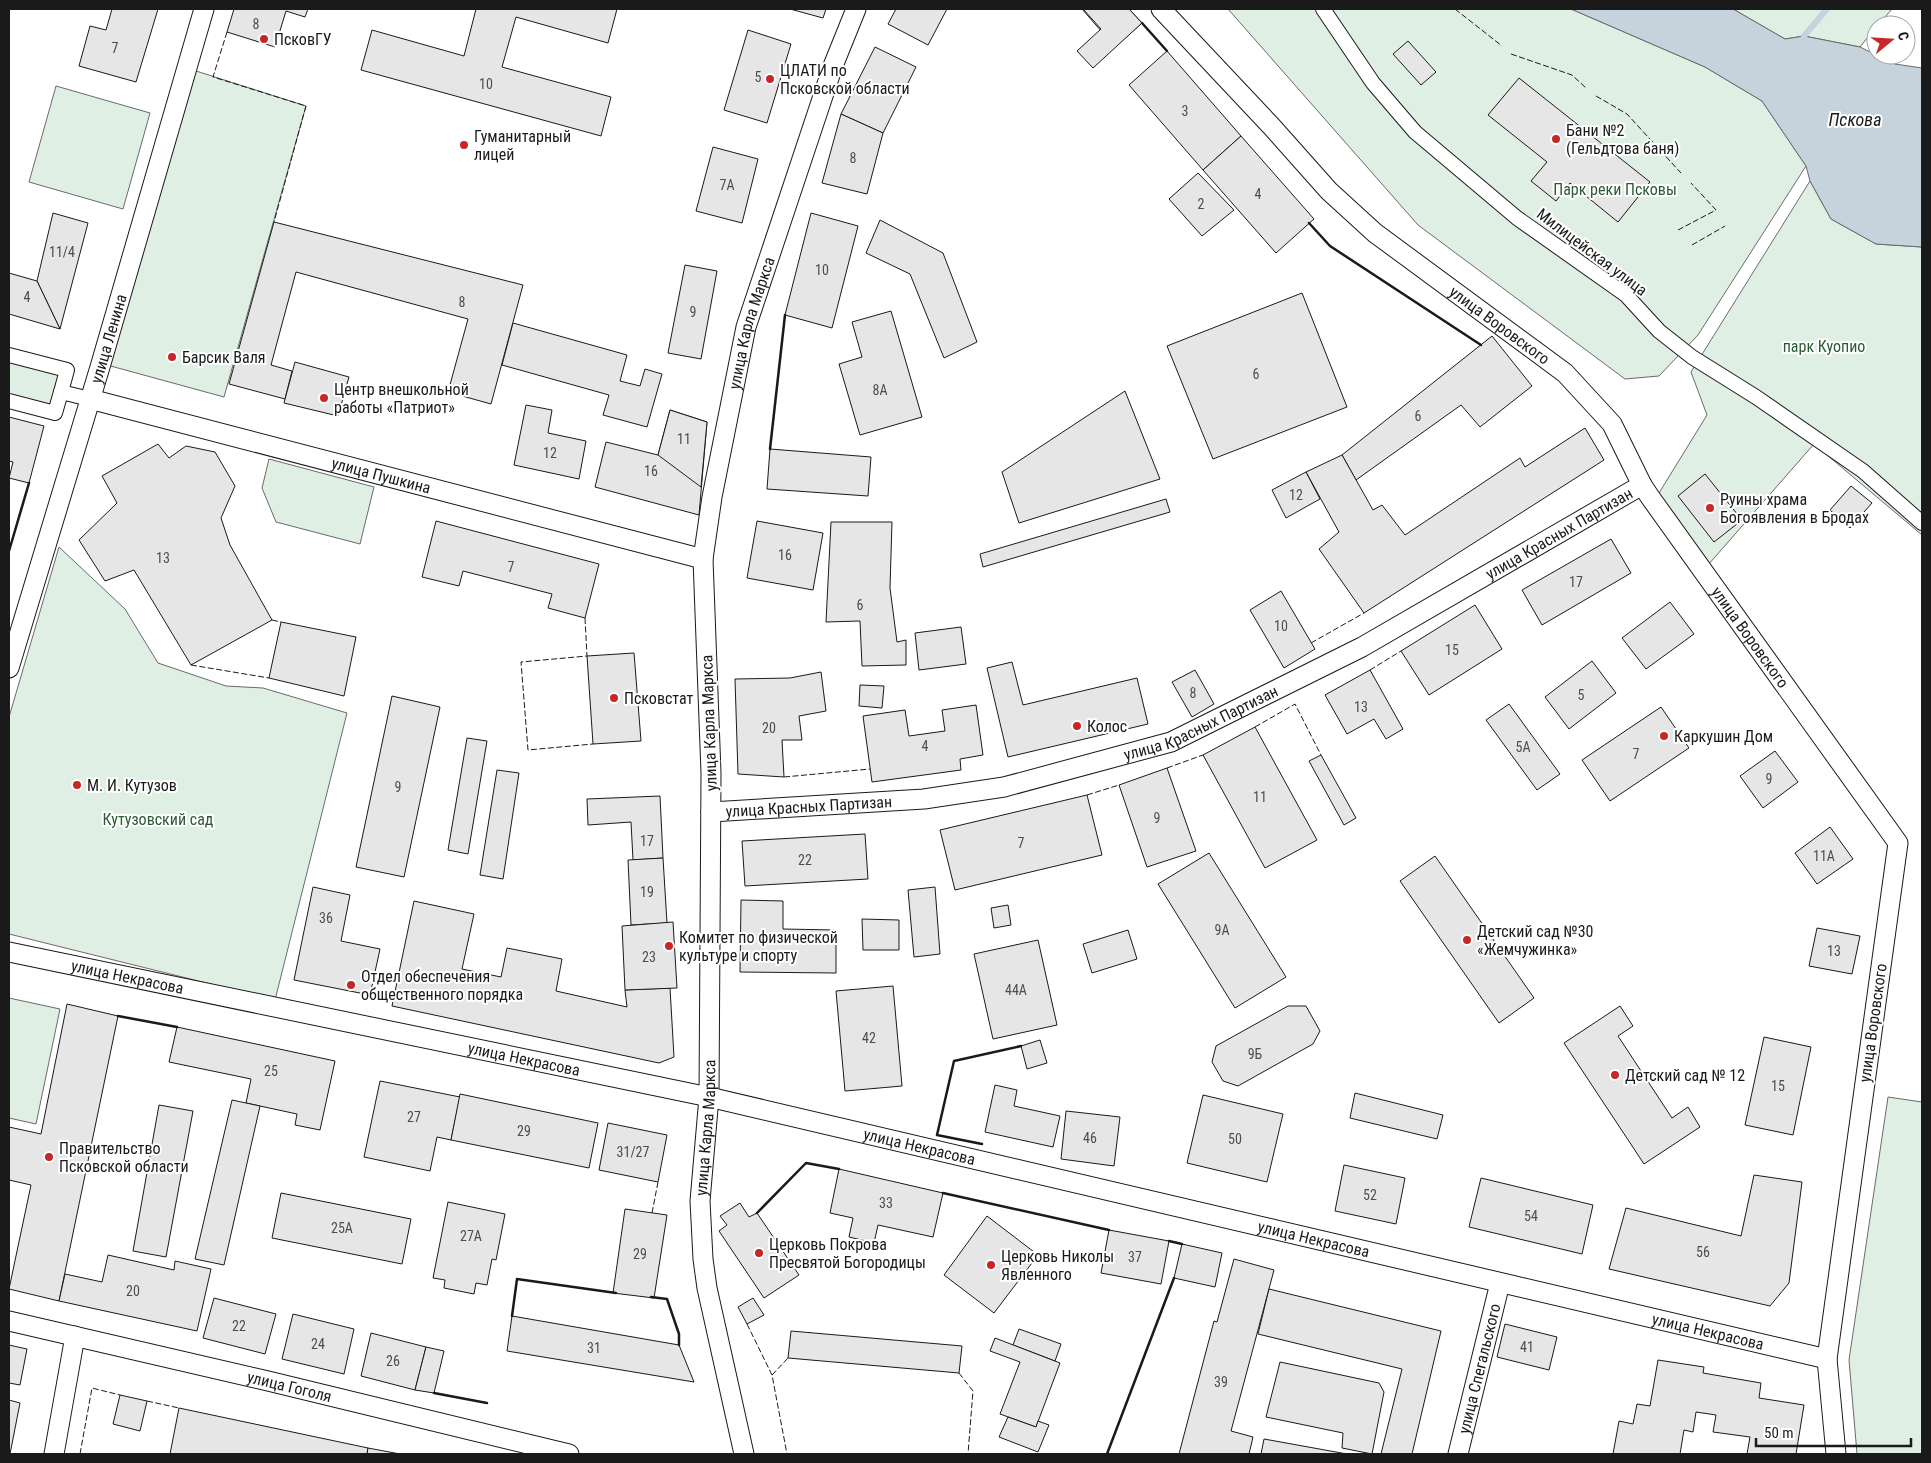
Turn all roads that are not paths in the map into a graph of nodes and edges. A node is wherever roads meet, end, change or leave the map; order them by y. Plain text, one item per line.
1 (204, 9) edge
2 (856, 9) edge
3 (1161, 9) edge
4 (1323, 9) edge
5 (9, 355) edge
6 (61, 392) junction
7 (90, 399) junction
8 (9, 401) edge
9 (1642, 485) junction
10 (1922, 523) edge
11 (703, 559) junction
12 (9, 668) edge
13 (711, 812) junction
14 (9, 952) edge
15 (709, 1097) junction
16 (1500, 1283) junction
17 (9, 1321) edge
18 (75, 1336) junction
19 (1827, 1359) junction
20 (54, 1454) edge
21 (569, 1454) edge
22 (744, 1454) edge
23 (1458, 1454) edge
24 (1836, 1454) edge

1 - 7 street, улица Ленина
2 - 11 street, улица Карла Маркса
3 - 9 street, улица Воровского
4 - 10 street, Милицейская улица
5 - 6 street
6 - 7 street, улица Пушкина
6 - 8 street
7 - 11 street, улица Пушкина
7 - 12 street, улица Ленина
9 - 13 street, улица Красных Партизан
9 - 19 street, улица Воровского
11 - 13 street, улица Карла Маркса
13 - 15 street, улица Карла Маркса
14 - 15 street, улица Некрасова
15 - 16 street, улица Некрасова
15 - 22 street, улица Карла Маркса
16 - 19 street, улица Некрасова
16 - 23 street, улица Спегальского
17 - 18 street, улица Гоголя
18 - 20 street
18 - 21 street, улица Гоголя
19 - 24 street, улица Воровского

